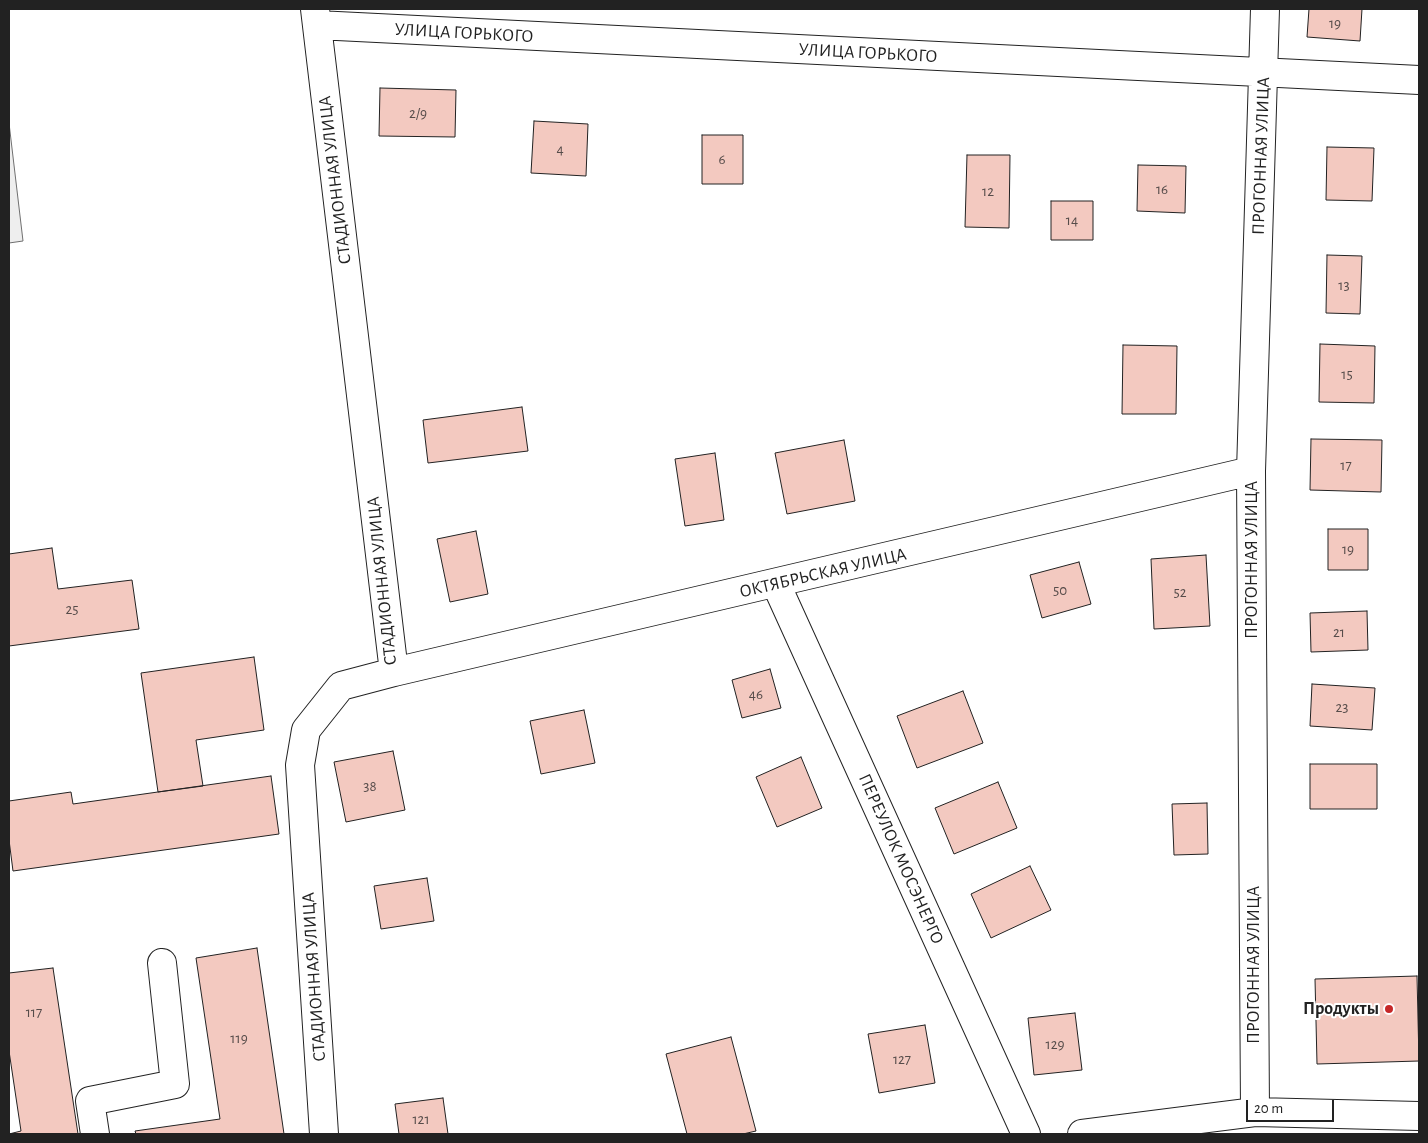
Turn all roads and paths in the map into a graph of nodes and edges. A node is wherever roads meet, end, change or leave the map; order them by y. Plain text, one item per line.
1 (1265, 9) edge
2 (316, 17) edge
3 (1264, 74) junction
4 (1419, 80) edge
5 (1251, 471) junction
6 (776, 584) junction
7 (394, 672) junction
8 (162, 963) dead end
9 (1255, 1112) junction
10 (1419, 1116) edge
11 (95, 1134) edge
12 (324, 1134) edge
13 (1026, 1134) edge
14 (1082, 1134) edge

1 - 3 street, ПРОГОННАЯ УЛИЦА
2 - 3 street, УЛИЦА ГОРЬКОГО
2 - 7 street, СТАДИОННАЯ УЛИЦА
3 - 4 street, УЛИЦА ГОРЬКОГО
3 - 5 street, ПРОГОННАЯ УЛИЦА
5 - 6 street, ОКТЯБРЬСКАЯ УЛИЦА
5 - 9 street, ПРОГОННАЯ УЛИЦА
6 - 7 street, ОКТЯБРЬСКАЯ УЛИЦА
6 - 13 street, ПЕРЕУЛОК МОСЭНЕРГО
7 - 12 street, СТАДИОННАЯ УЛИЦА
8 - 11 street
9 - 10 street
9 - 14 street

